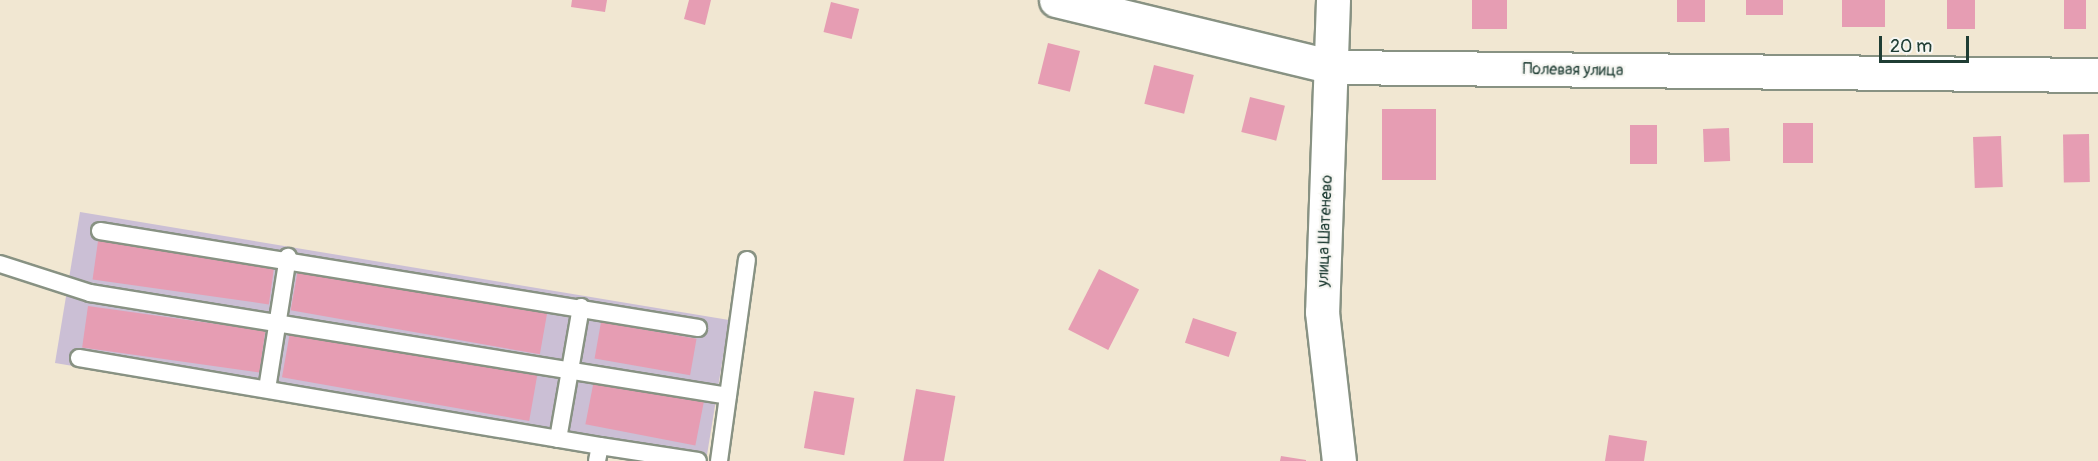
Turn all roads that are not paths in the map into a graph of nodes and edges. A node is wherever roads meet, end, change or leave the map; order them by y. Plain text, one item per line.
1 (1056, 0) edge
2 (1333, 0) edge
3 (1332, 67) junction
4 (2098, 75) edge
5 (100, 231) dead end
6 (288, 257) junction
7 (747, 260) dead end
8 (0, 264) edge
9 (581, 307) junction
10 (278, 321) junction
11 (698, 328) dead end
12 (79, 357) dead end
13 (570, 372) junction
14 (267, 389) junction
15 (728, 396) junction
16 (558, 439) junction
17 (599, 454) edge
18 (698, 461) edge
19 (719, 461) edge
20 (1339, 461) edge

1 - 3 street, Полевая улица
2 - 3 street, улица Шатенево
3 - 4 street, Полевая улица
3 - 20 street, улица Шатенево
5 - 6 lane
6 - 9 lane
6 - 10 lane
7 - 15 lane
8 - 10 lane
9 - 11 lane
9 - 13 lane
10 - 13 lane
10 - 14 lane
12 - 14 lane
13 - 15 lane
13 - 16 lane
14 - 16 lane
15 - 19 lane
16 - 17 lane
17 - 18 lane

